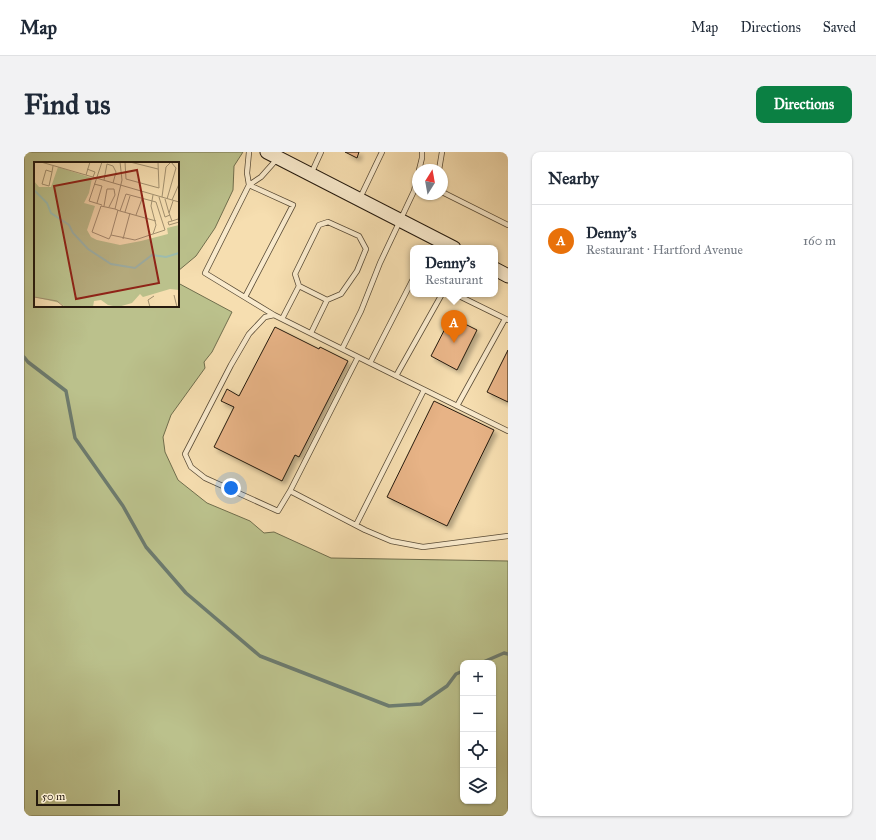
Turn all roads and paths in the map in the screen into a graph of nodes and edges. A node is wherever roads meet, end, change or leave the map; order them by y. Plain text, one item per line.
1 (249, 152) edge
2 (321, 152) edge
3 (382, 152) edge
4 (422, 152) edge
5 (442, 152) edge
6 (276, 154) edge
7 (420, 164) edge
8 (440, 164) edge
9 (311, 174) junction
10 (249, 185) junction
11 (412, 195) edge
12 (448, 195) edge
13 (359, 200) junction
14 (400, 220) junction
15 (508, 225) edge
16 (448, 245) edge
17 (498, 271) edge
18 (508, 276) edge
19 (410, 285) edge
20 (299, 286) junction
21 (245, 297) junction
22 (440, 297) edge
23 (461, 297) edge
24 (328, 300) junction
25 (274, 315) junction
26 (282, 319) junction
27 (507, 319) edge
28 (311, 333) junction
29 (342, 349) junction
30 (358, 357) junction
31 (370, 364) junction
32 (396, 376) junction
33 (424, 390) junction
34 (458, 406) junction
35 (508, 431) edge
36 (290, 491) junction
37 (356, 525) junction
38 (508, 536) edge

1 - 10 lane
2 - 9 lane
3 - 13 lane
4 - 7 lane
5 - 8 lane
6 - 9 main road
6 - 10 lane
9 - 13 main road
10 - 21 lane
10 - 21 lane
11 - 14 lane
12 - 15 lane
13 - 14 main road
14 - 16 main road
14 - 29 lane
17 - 18 main road
19 - 31 lane
20 - 24 lane
20 - 24 lane
20 - 26 lane
21 - 25 lane
22 - 32 lane
23 - 27 lane
24 - 28 lane
25 - 26 lane
25 - 36 lane
26 - 28 lane
27 - 34 lane
28 - 29 lane
29 - 30 lane
30 - 31 lane
30 - 36 lane
31 - 32 lane
32 - 33 lane
33 - 34 lane
33 - 37 lane
34 - 35 lane
36 - 37 lane
37 - 38 lane

